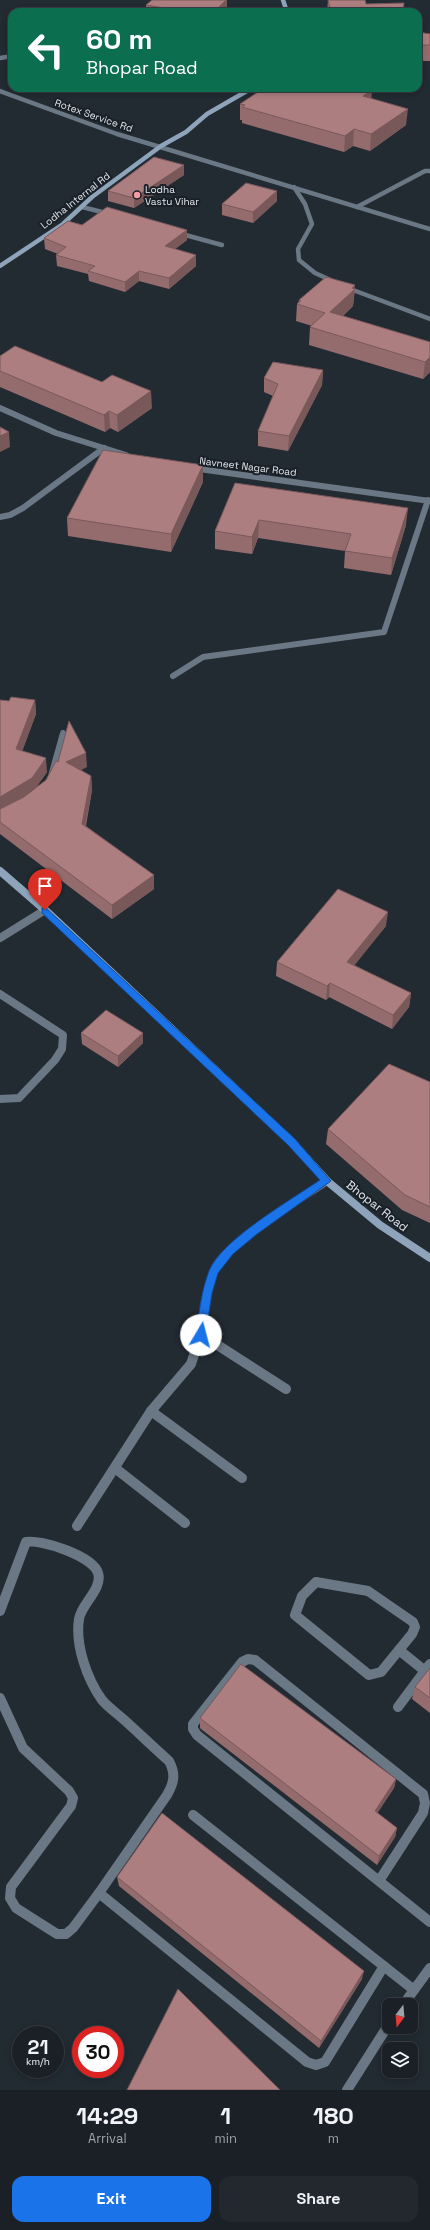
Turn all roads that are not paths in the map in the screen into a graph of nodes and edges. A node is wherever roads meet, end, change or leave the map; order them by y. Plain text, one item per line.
1 (0, 92) edge
2 (245, 92) edge
3 (161, 146) junction
4 (430, 171) edge
5 (294, 187) junction
6 (82, 206) junction
7 (357, 207) junction
8 (119, 217) edge
9 (430, 229) edge
10 (171, 231) edge
11 (222, 245) dead end
12 (0, 266) edge
13 (430, 318) edge
14 (0, 408) edge
15 (104, 448) junction
16 (131, 457) edge
17 (188, 468) edge
18 (429, 500) edge
19 (0, 517) edge
20 (173, 676) dead end
21 (63, 733) dead end
22 (48, 783) edge
23 (0, 871) edge
24 (45, 910) junction
25 (0, 938) edge
26 (0, 994) edge
27 (0, 1099) edge
28 (327, 1181) junction
29 (430, 1258) edge
30 (201, 1335) junction
31 (286, 1390) dead end
32 (151, 1411) junction
33 (115, 1468) junction
34 (242, 1478) dead end
35 (185, 1523) dead end
36 (77, 1526) dead end
37 (0, 1611) edge
38 (399, 1650) junction
39 (427, 1668) edge
40 (0, 1698) edge
41 (398, 1707) dead end
42 (193, 1815) dead end
43 (379, 1881) junction
44 (99, 1892) junction
45 (430, 1922) edge
46 (384, 1966) junction
47 (430, 1968) edge
48 (414, 1990) junction
49 (408, 1998) edge
50 (383, 2034) edge
51 (348, 2090) edge

1 - 3 street, Rotex Service Rd
2 - 3 street, Lodha Internal Rd
3 - 5 street
3 - 6 street, Lodha Internal Rd
4 - 7 street
5 - 7 street
5 - 13 street
6 - 8 street
6 - 12 street, Lodha Internal Rd
7 - 9 street
10 - 11 street
14 - 15 street
15 - 16 street
15 - 19 street
17 - 18 street, Navneet Nagar Road
18 - 20 street
21 - 22 street
23 - 24 street, Bhopar Road
24 - 25 street
24 - 28 street, Bhopar Road
26 - 27 street
28 - 29 street, Bhopar Road
28 - 30 street
30 - 31 street
30 - 32 street
32 - 33 street
32 - 34 street
33 - 35 street
33 - 36 street
37 - 44 street
38 - 38 street
38 - 39 street
39 - 41 street
40 - 44 street
42 - 46 street
43 - 43 street
43 - 45 street
44 - 46 street
46 - 48 street
47 - 48 street
48 - 49 street
50 - 51 street

